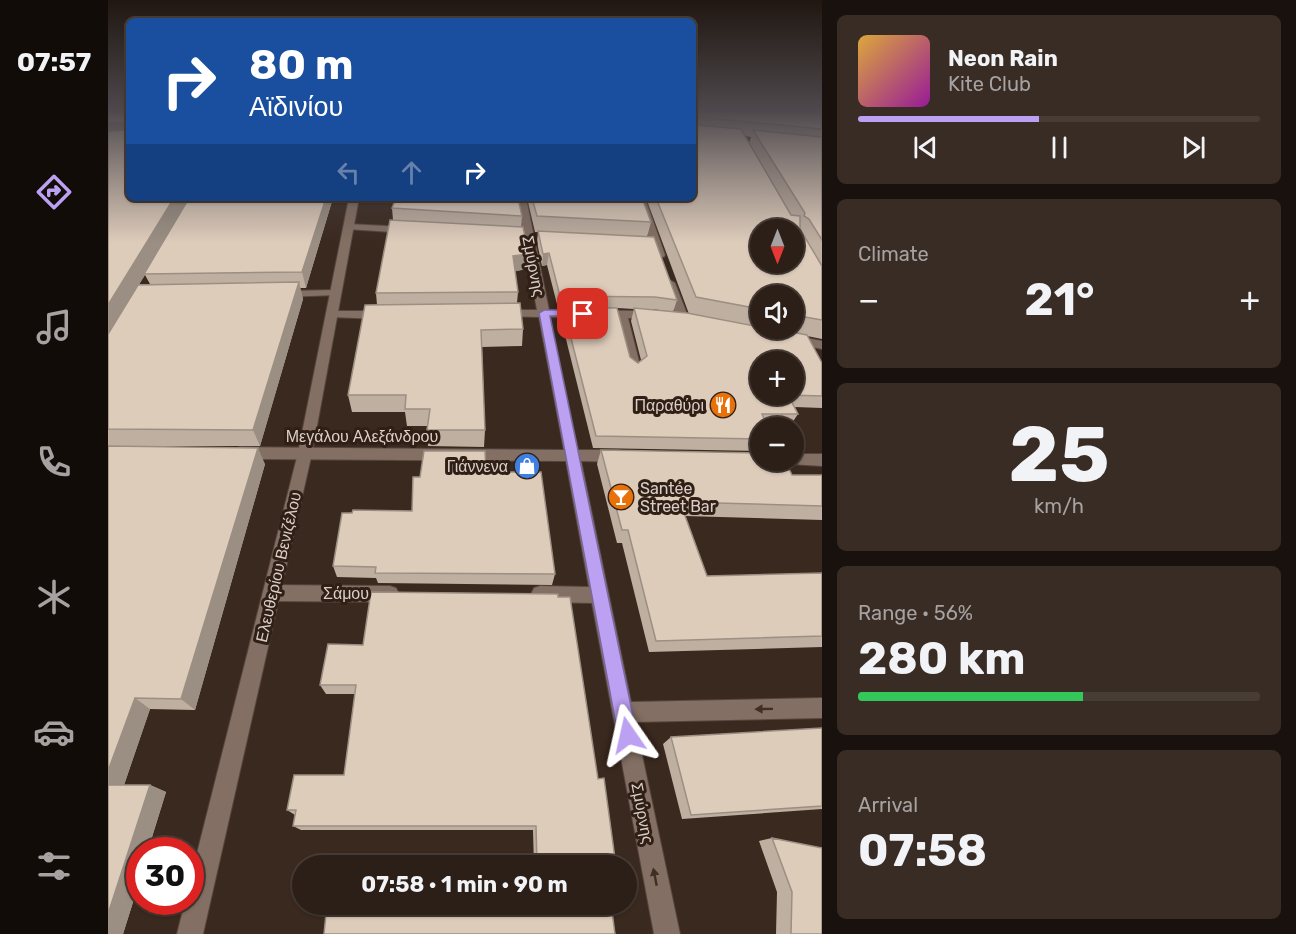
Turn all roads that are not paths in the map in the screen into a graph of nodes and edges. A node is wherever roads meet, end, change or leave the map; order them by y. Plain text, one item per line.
1 (353, 201) edge
2 (522, 201) edge
3 (641, 201) edge
4 (349, 227) junction
5 (421, 231) edge
6 (644, 243) edge
7 (656, 244) junction
8 (334, 293) junction
9 (267, 294) edge
10 (544, 313) junction
11 (485, 314) edge
12 (621, 314) junction
13 (332, 315) junction
14 (390, 315) edge
15 (791, 339) edge
16 (822, 345) edge
17 (635, 369) edge
18 (305, 453) junction
19 (224, 454) edge
20 (572, 455) junction
21 (635, 456) edge
22 (804, 460) edge
23 (822, 460) edge
24 (272, 593) junction
25 (413, 594) edge
26 (518, 594) edge
27 (600, 595) junction
28 (822, 708) edge
29 (623, 712) junction
30 (190, 934) edge
31 (667, 934) edge

1 - 4 street, Ελευθερίου Βενιζέλου
2 - 10 street, Σμύρνης
3 - 7 street
4 - 5 street
4 - 8 street, Ελευθερίου Βενιζέλου
6 - 7 street
7 - 12 street
8 - 9 street
8 - 13 street, Ελευθερίου Βενιζέλου
10 - 11 street
10 - 12 street
10 - 20 street, Σμύρνης
12 - 17 street
13 - 14 street
13 - 18 street, Ελευθερίου Βενιζέλου
15 - 16 street
18 - 19 street, Μεγάλου Αλεξάνδρου
18 - 20 street, Μεγάλου Αλεξάνδρου
18 - 24 street, Ελευθερίου Βενιζέλου
20 - 21 street, Μεγάλου Αλεξάνδρου
20 - 27 street, Σμύρνης
22 - 23 street
24 - 25 street, Σάμου
24 - 30 street, Ελευθερίου Βενιζέλου
26 - 27 street
27 - 29 street, Σμύρνης
28 -> 29 street
31 -> 29 street, Σμύρνης

